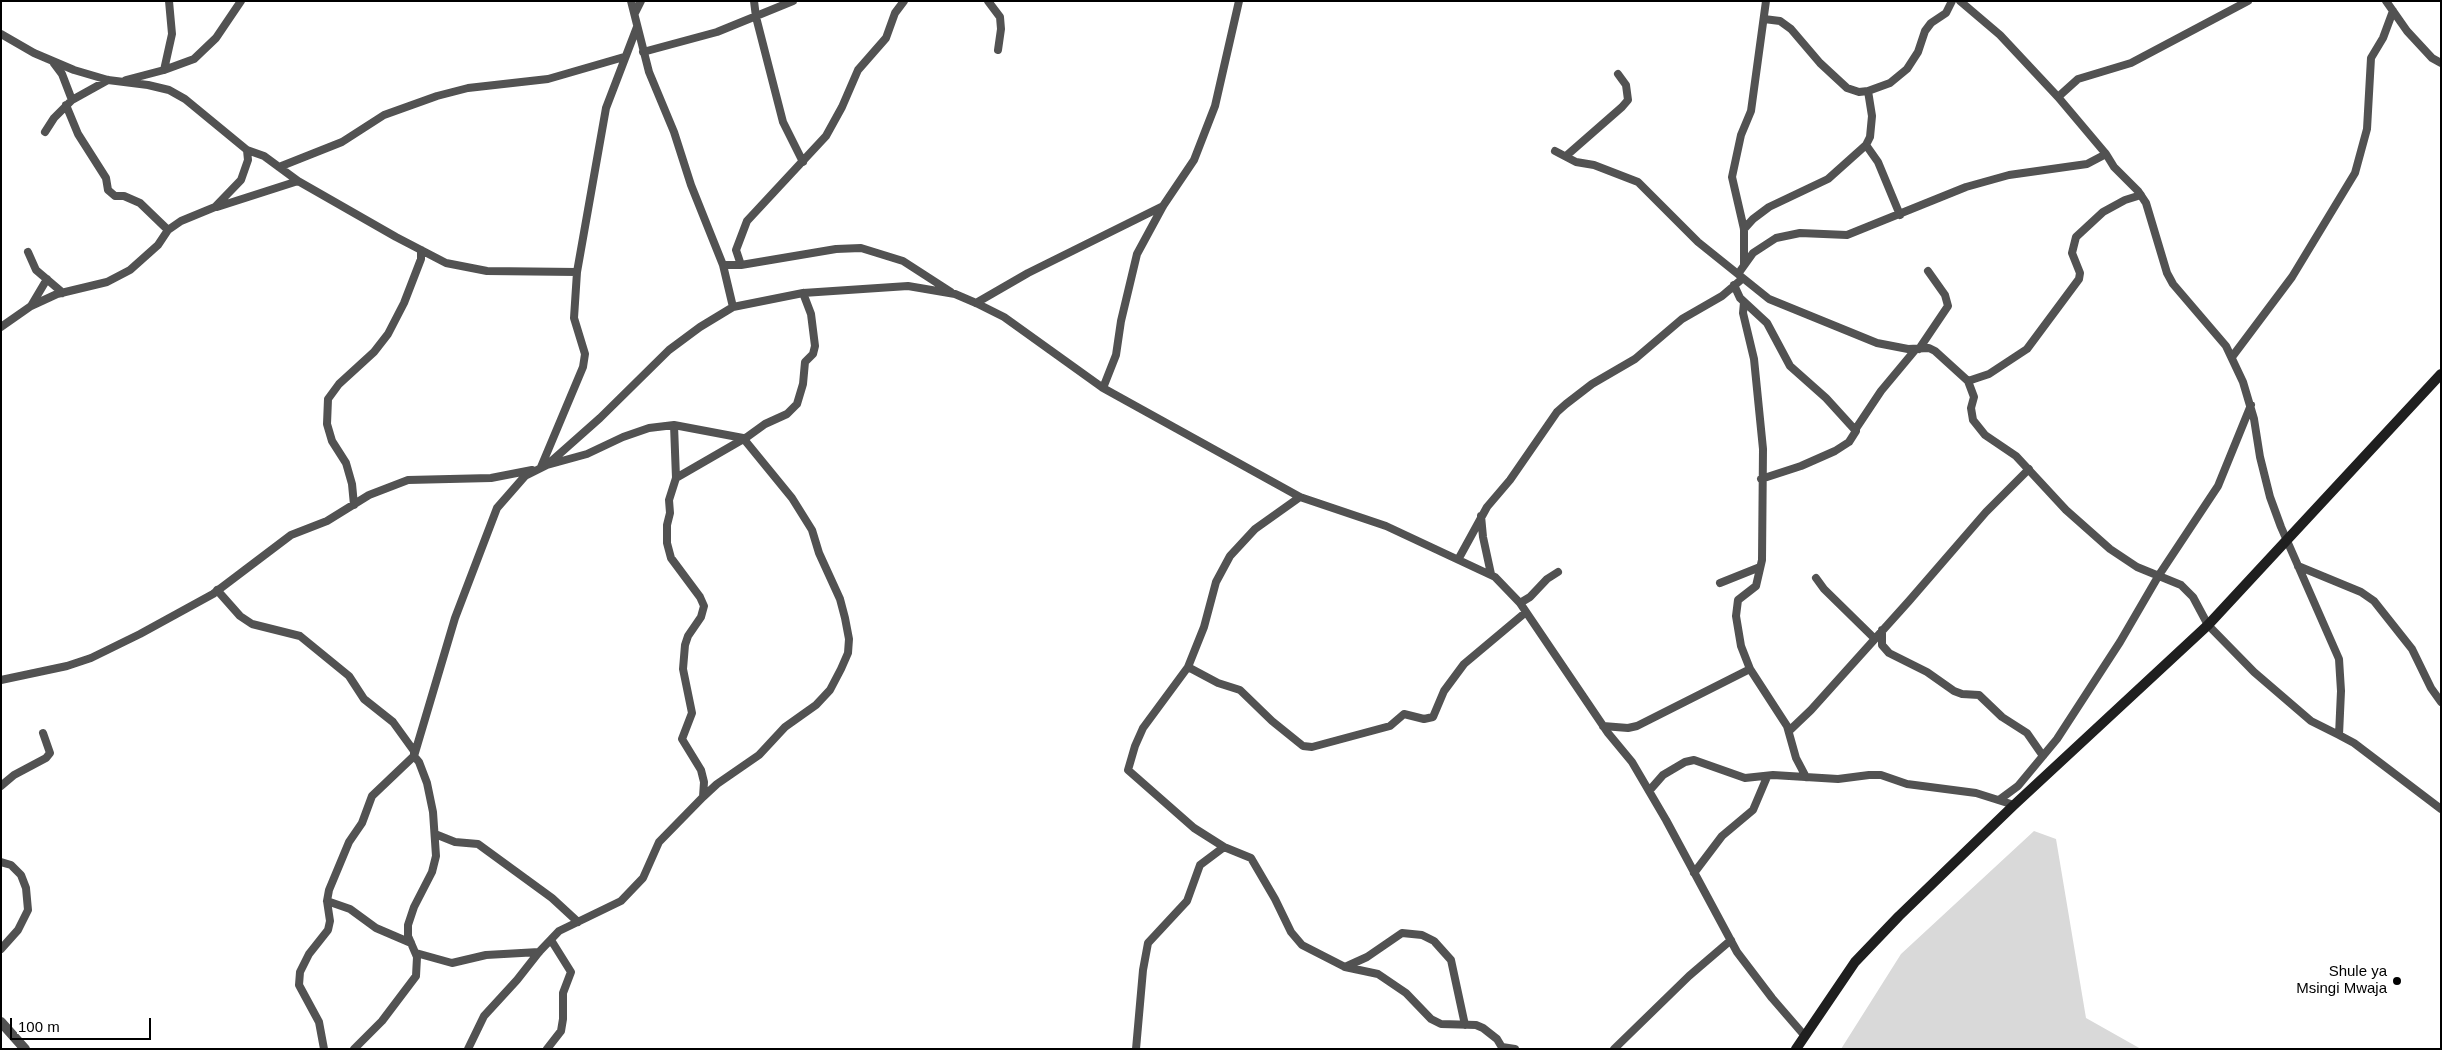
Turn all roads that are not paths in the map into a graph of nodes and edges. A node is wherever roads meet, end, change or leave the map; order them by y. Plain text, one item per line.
1 (169, 1) edge
2 (241, 1) edge
3 (631, 1) edge
4 (641, 1) edge
5 (754, 1) edge
6 (793, 1) edge
7 (904, 1) edge
8 (988, 1) edge
9 (1238, 1) edge
10 (1766, 1) edge
11 (1952, 1) edge
12 (1960, 1) edge
13 (2248, 1) edge
14 (2386, 1) edge
15 (2393, 11) junction
16 (636, 13) junction
17 (756, 18) junction
18 (1764, 19) junction
19 (636, 27) junction
20 (1, 34) edge
21 (998, 50) dead end
22 (643, 52) junction
23 (624, 57) junction
24 (52, 61) junction
25 (2441, 63) edge
26 (164, 70) junction
27 (1618, 74) dead end
28 (108, 80) junction
29 (121, 81) junction
30 (1868, 91) junction
31 (2058, 97) junction
32 (69, 103) junction
33 (45, 132) dead end
34 (1866, 145) junction
35 (247, 150) junction
36 (1555, 151) dead end
37 (2106, 154) junction
38 (1566, 156) junction
39 (803, 162) junction
40 (279, 167) junction
41 (298, 181) junction
42 (2142, 196) junction
43 (1162, 206) junction
44 (215, 207) junction
45 (1900, 215) junction
46 (1744, 229) junction
47 (168, 230) junction
48 (422, 250) junction
49 (28, 252) dead end
50 (723, 265) junction
51 (741, 265) junction
52 (1744, 265) junction
53 (1928, 271) dead end
54 (577, 272) junction
55 (1740, 276) junction
56 (47, 279) junction
57 (1734, 285) junction
58 (63, 293) junction
59 (803, 293) junction
60 (955, 294) junction
61 (1744, 302) junction
62 (976, 303) junction
63 (31, 306) junction
64 (733, 307) junction
65 (1, 327) edge
66 (1918, 349) junction
67 (2232, 357) junction
68 (2441, 374) edge
69 (1968, 381) junction
70 (1103, 388) junction
71 (2251, 405) junction
72 (674, 425) junction
73 (1856, 430) junction
74 (743, 438) junction
75 (541, 467) junction
76 (2029, 469) junction
77 (676, 478) junction
78 (1761, 479) junction
79 (1300, 497) junction
80 (354, 505) junction
81 (1481, 516) junction
82 (2287, 540) junction
83 (1459, 558) junction
84 (2298, 566) junction
85 (1760, 567) junction
86 (1558, 572) dead end
87 (1491, 574) junction
88 (2159, 575) junction
89 (1816, 578) dead end
90 (1720, 582) dead end
91 (217, 590) junction
92 (1520, 603) junction
93 (1526, 612) junction
94 (2208, 625) junction
95 (1882, 630) junction
96 (1875, 638) junction
97 (1188, 668) junction
98 (1750, 669) junction
99 (1, 680) edge
100 (2441, 702) edge
101 (1604, 726) junction
102 (1789, 731) junction
103 (43, 733) dead end
104 (2339, 735) junction
105 (414, 756) junction
106 (2043, 756) junction
107 (1767, 777) junction
108 (1806, 777) junction
109 (1, 786) edge
110 (1649, 791) junction
111 (703, 797) junction
112 (1999, 800) junction
113 (2014, 804) junction
114 (2441, 809) edge
115 (435, 834) junction
116 (1224, 847) junction
117 (1, 862) edge
118 (1694, 873) junction
119 (327, 901) junction
120 (578, 922) junction
121 (551, 940) junction
122 (1731, 940) junction
123 (410, 943) junction
124 (1, 949) edge
125 (539, 952) junction
126 (416, 953) junction
127 (1345, 967) junction
128 (1, 1022) edge
129 (1465, 1025) junction
130 (1804, 1035) junction
131 (1503, 1048) edge
132 (25, 1049) edge
133 (324, 1049) edge
134 (354, 1049) edge
135 (468, 1049) edge
136 (547, 1049) edge
137 (1136, 1049) edge
138 (1515, 1049) edge
139 (1614, 1049) edge
140 (1796, 1049) edge

1 - 26 street
2 - 26 street
3 - 16 street
4 - 16 street
5 - 17 street
6 - 17 street
7 - 39 street
8 - 21 street
9 - 43 street
10 - 18 street
11 - 30 street
12 - 31 street
13 - 31 street
14 - 15 street
15 - 25 street
15 - 67 street
16 - 19 street
17 - 22 street
17 - 39 street
18 - 30 street
18 - 46 street
19 - 22 street
19 - 23 street
20 - 24 street
22 - 50 street
23 - 40 street
23 - 54 street
24 - 28 street
24 - 32 street
26 - 29 street
27 - 38 street
28 - 29 street
28 - 32 street
29 - 35 street
30 - 34 street
31 - 37 street
32 - 33 street
32 - 47 street
34 - 45 street
34 - 46 street
35 - 40 street
35 - 44 street
36 - 38 street
37 - 42 street
37 - 45 street
38 - 55 street
39 - 51 street
40 - 41 street
41 - 44 street
41 - 48 street
42 - 67 street
42 - 69 street
43 - 62 street
43 - 70 street
44 - 47 street
45 - 52 street
46 - 52 street
47 - 58 street
48 - 54 street
48 - 80 street
49 - 56 street
50 - 51 street
50 - 64 street
51 - 60 street
52 - 55 street
53 - 66 street
54 - 75 street
55 - 57 street
55 - 66 street
56 - 58 street
56 - 63 street
57 - 61 street
57 - 81 street
58 - 63 street
59 - 60 street
59 - 64 street
59 - 74 street
60 - 62 street
61 - 73 street
61 - 78 street
62 - 70 street
63 - 65 street
64 - 75 street
66 - 69 street
66 - 73 street
67 - 71 street
68 - 82 main road
69 - 76 street
70 - 79 street
71 - 82 street
71 - 88 street
72 - 74 street
72 - 75 street
72 - 77 street
73 - 78 street
74 - 77 street
74 - 111 street
75 - 80 street
75 - 105 street
76 - 88 street
76 - 95 street
77 - 111 street
78 - 85 street
79 - 83 street
79 - 97 street
80 - 91 street
81 - 83 street
81 - 87 street
82 - 84 street
82 - 94 main road
83 - 87 street
84 - 100 street
84 - 104 street
85 - 90 street
85 - 98 street
86 - 92 street
87 - 92 street
88 - 94 street
88 - 106 street
89 - 96 street
91 - 99 street
91 - 105 street
92 - 93 street
93 - 97 street
93 - 101 street
94 - 104 street
94 - 113 main road
95 - 96 street
95 - 106 street
96 - 102 street
97 - 116 street
98 - 101 street
98 - 102 street
101 - 110 street
102 - 108 street
103 - 109 street
104 - 114 street
105 - 115 street
105 - 119 street
106 - 112 street
107 - 108 street
107 - 110 street
107 - 118 street
108 - 112 street
110 - 118 street
111 - 120 street
112 - 113 street
113 - 130 main road
115 - 120 street
115 - 123 street
116 - 127 street
116 - 137 street
117 - 124 street
118 - 122 street
119 - 123 street
119 - 133 street
120 - 121 street
121 - 125 street
121 - 136 street
122 - 130 street
122 - 139 street
123 - 126 street
125 - 126 street
125 - 135 street
126 - 134 street
127 - 129 street
127 - 129 street
128 - 132 street
129 - 131 street
130 - 140 main road
131 - 138 street

